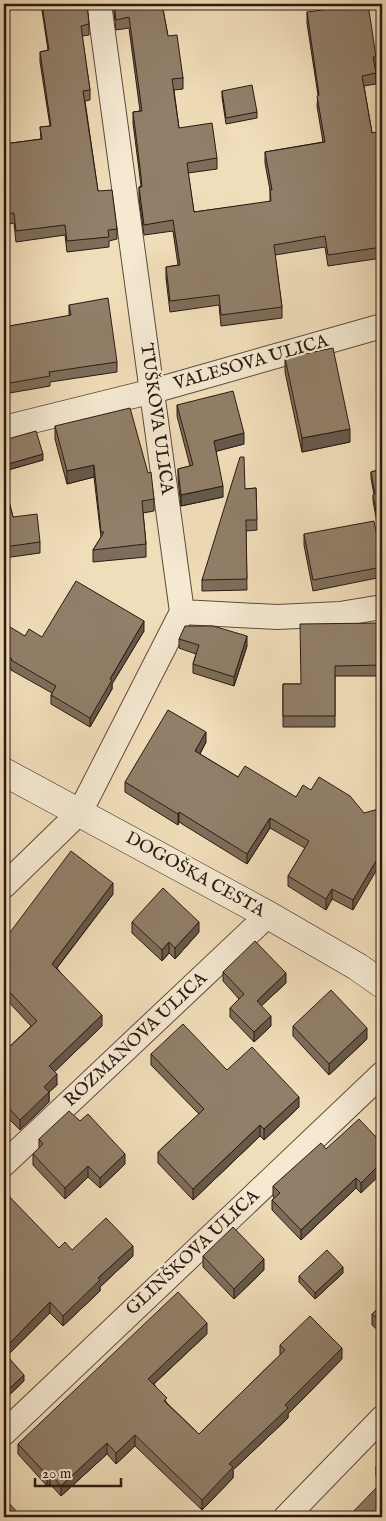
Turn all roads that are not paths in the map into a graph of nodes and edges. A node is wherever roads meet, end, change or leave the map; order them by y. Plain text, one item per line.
1 (99, 4) edge
2 (382, 326) edge
3 (153, 391) junction
4 (4, 428) edge
5 (382, 607) edge
6 (182, 612) junction
7 (4, 772) edge
8 (80, 812) junction
9 (4, 886) edge
10 (268, 915) junction
11 (382, 984) edge
12 (382, 1074) edge
13 (4, 1164) edge
14 (382, 1418) edge
15 (4, 1433) edge
16 (286, 1517) edge

1 - 3 street, TUŠKOVA ULICA
2 - 3 street, VALESOVA ULICA
3 - 4 street, VALESOVA ULICA
3 - 6 street, TUŠKOVA ULICA
5 - 6 street
6 - 8 street
7 - 8 street, DOGOŠKA CESTA
8 - 9 street
8 - 10 street, DOGOŠKA CESTA
10 - 11 street, DOGOŠKA CESTA
10 - 13 street, ROZMANOVA ULICA
12 - 15 street, GLINŠKOVA ULICA
14 - 16 street

